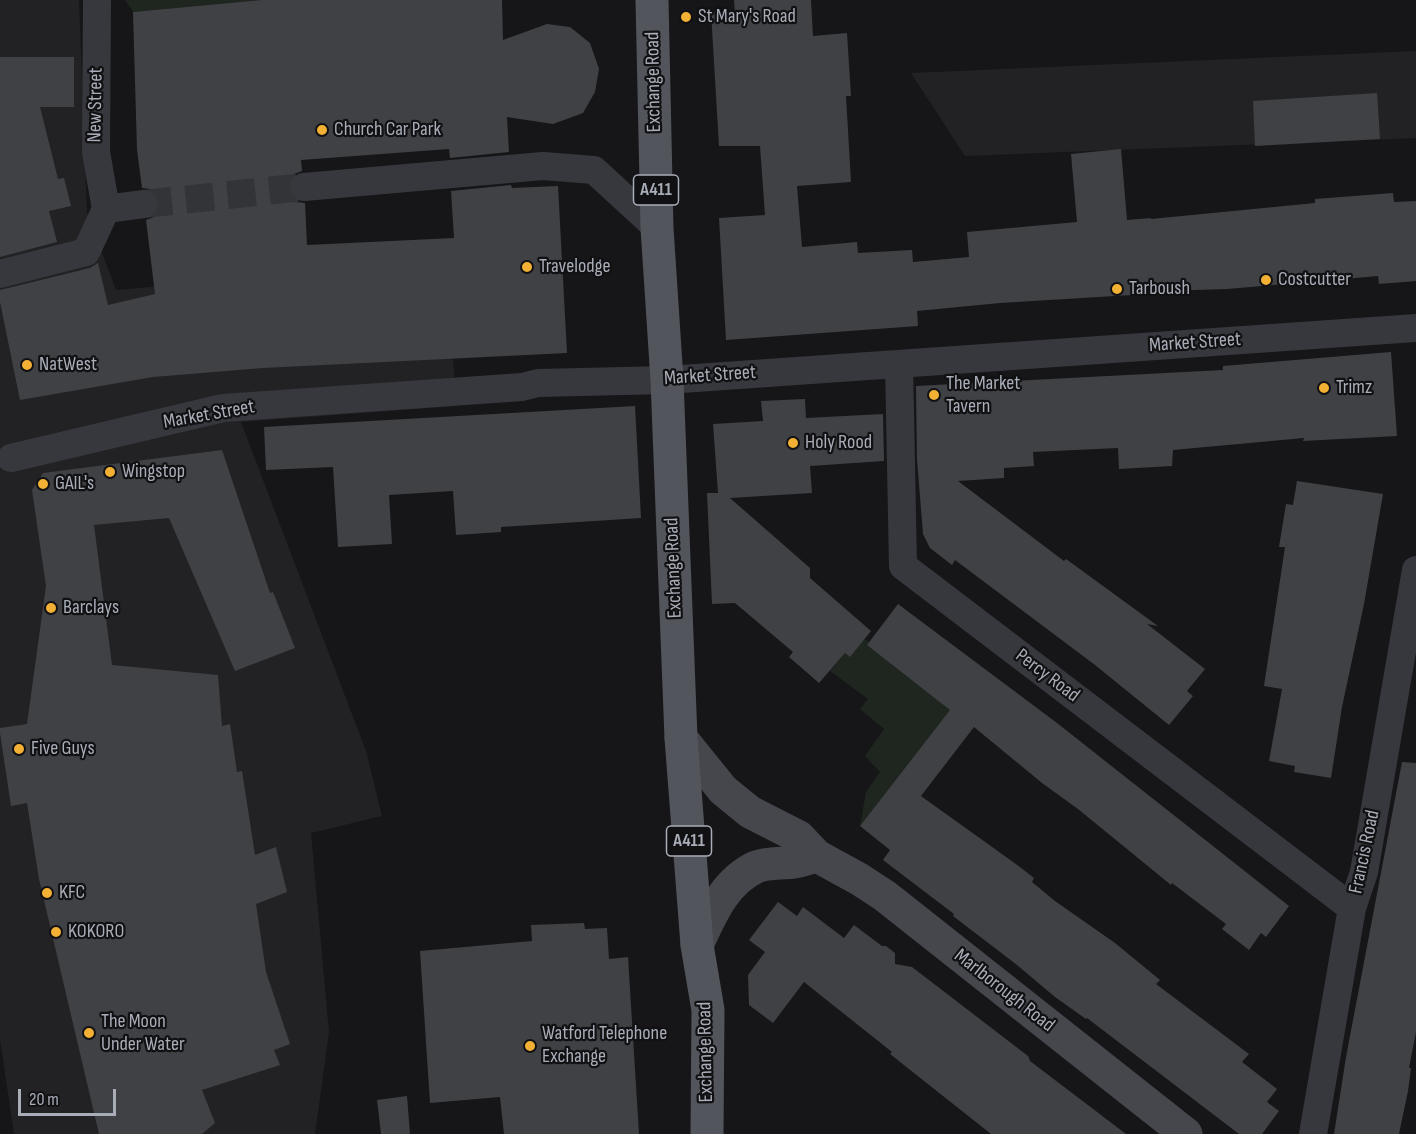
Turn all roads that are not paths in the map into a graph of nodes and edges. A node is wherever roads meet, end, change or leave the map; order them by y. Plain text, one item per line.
1 (97, 0) edge
2 (652, 0) edge
3 (304, 187) tunnel mouth
4 (144, 204) tunnel mouth
5 (106, 209) junction
6 (657, 228) junction
7 (0, 274) edge
8 (1416, 328) edge
9 (899, 364) junction
10 (667, 380) junction
11 (10, 458) dead end
12 (1416, 570) edge
13 (681, 738) junction
14 (817, 856) junction
15 (1353, 908) junction
16 (697, 945) junction
17 (707, 1134) edge
18 (1186, 1134) edge
19 (1312, 1134) edge

1 - 5 street, New Street
2 - 6 main road, Exchange Road / A411
3 - 6 street
4 - 5 street
5 - 7 street
6 - 10 main road, Exchange Road / A411
8 - 9 street, Market Street
9 - 10 street, Market Street
9 - 15 street, Percy Road
10 - 11 street, Market Street
10 - 13 main road, Exchange Road / A411
12 - 15 street, Francis Road
13 - 14 street, Marlborough Road
13 - 16 main road, Exchange Road / A411
14 - 16 street
14 - 18 street, Marlborough Road
15 - 19 street, Francis Road
16 - 17 main road, Exchange Road / A411

